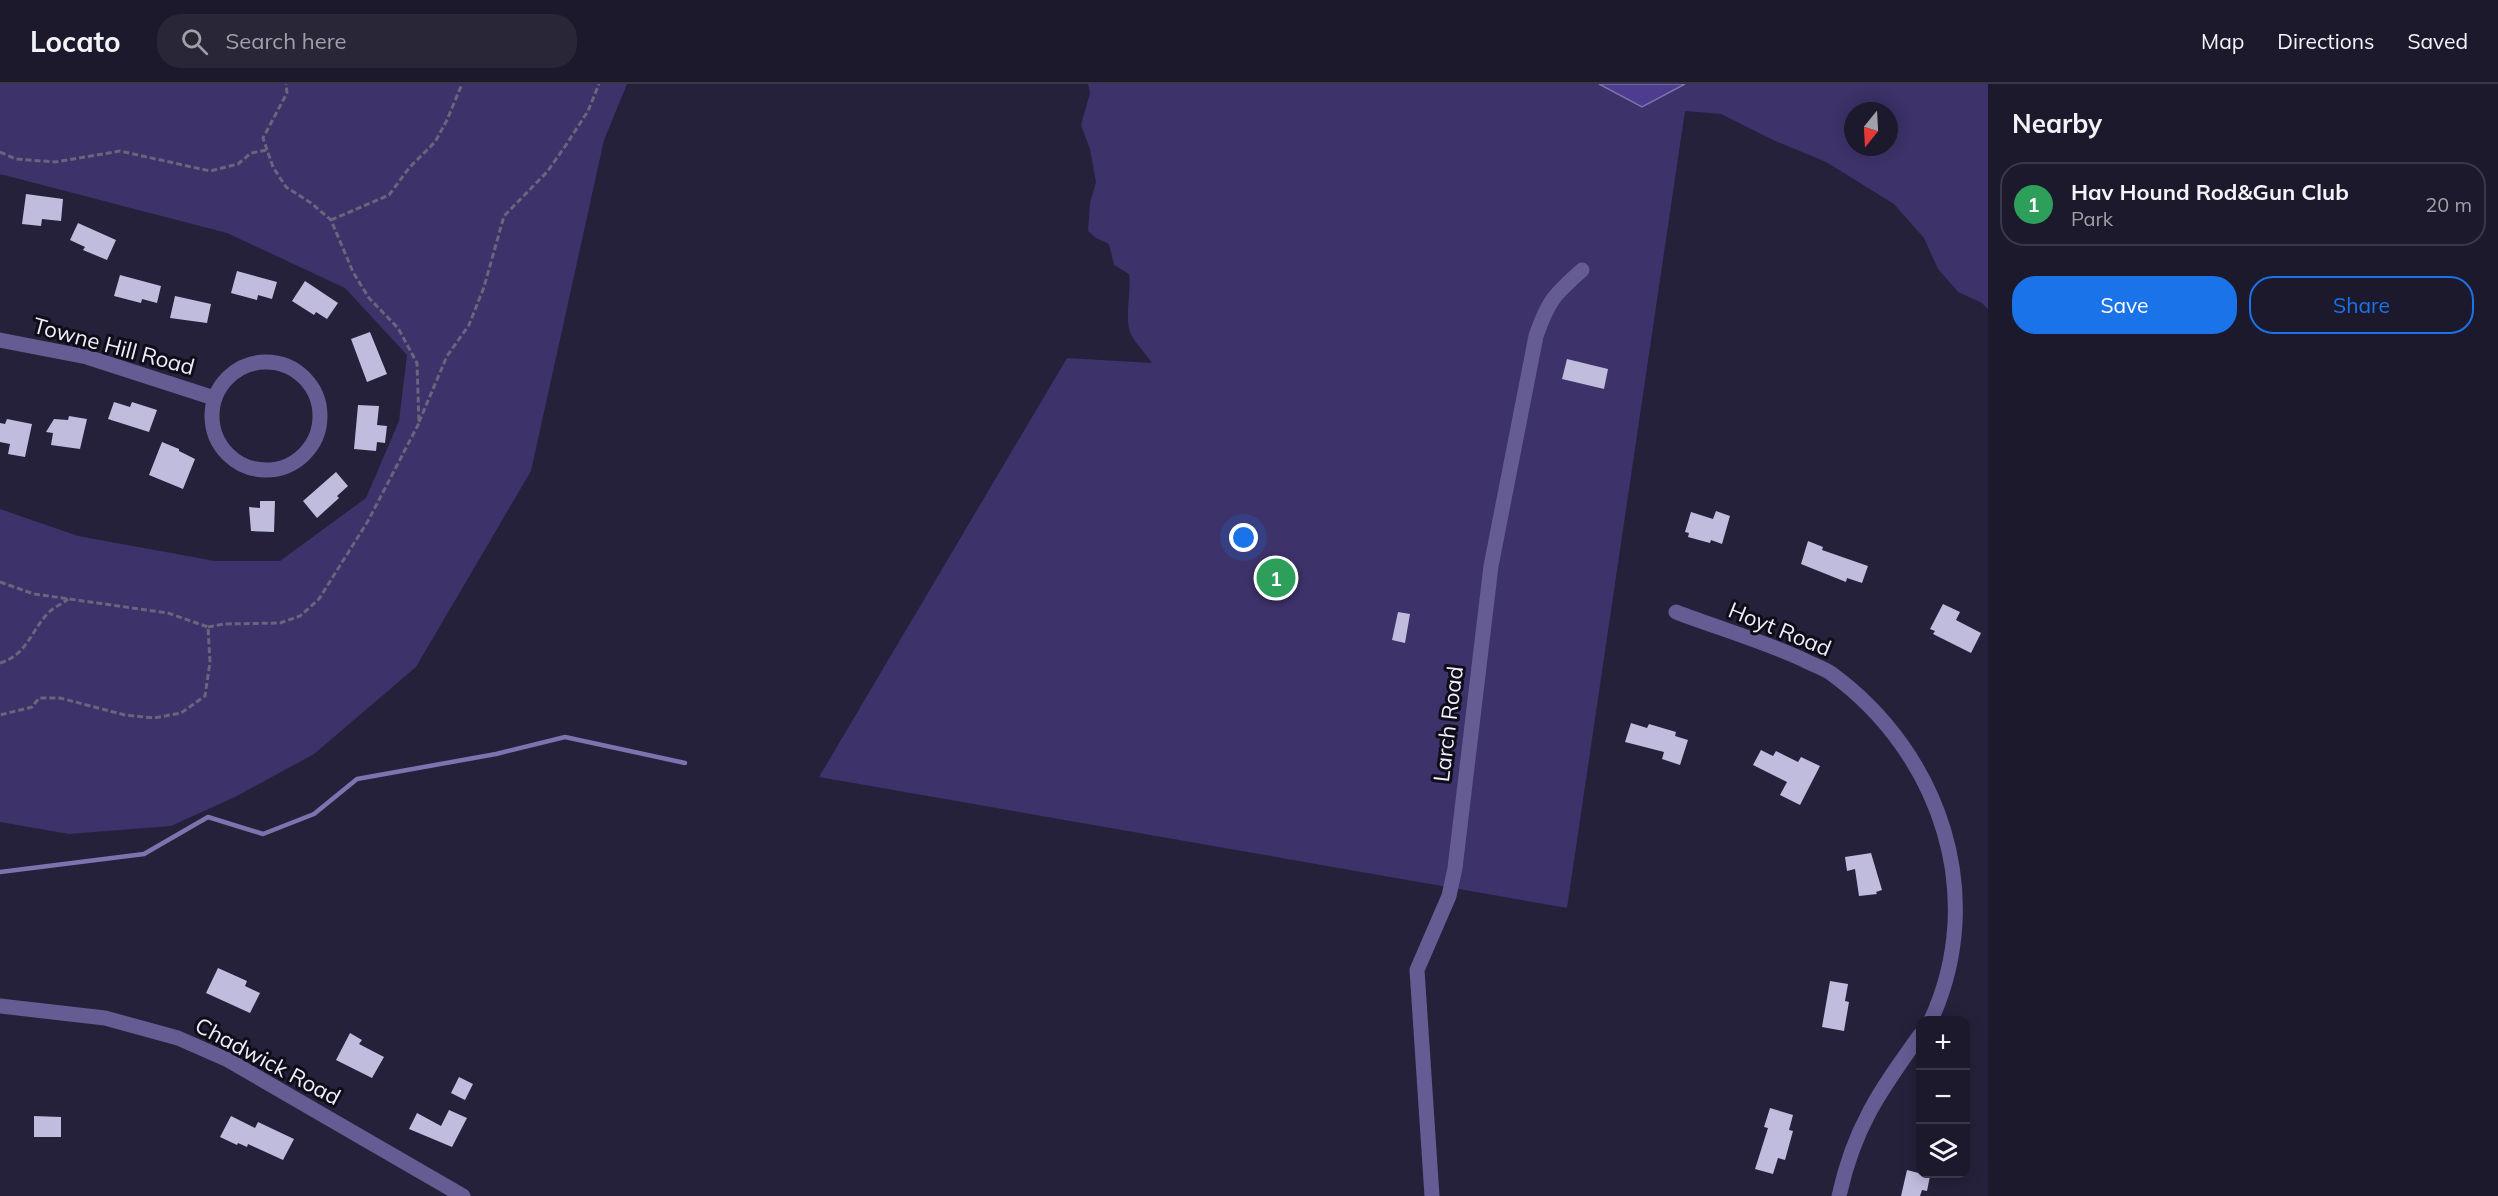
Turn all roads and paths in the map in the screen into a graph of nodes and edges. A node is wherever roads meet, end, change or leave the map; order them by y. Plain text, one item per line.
1 (286, 84) edge
2 (462, 84) edge
3 (599, 84) edge
4 (267, 150) junction
5 (0, 152) edge
6 (331, 220) junction
7 (1582, 270) dead end
8 (0, 340) edge
9 (214, 398) junction
10 (419, 423) junction
11 (0, 582) edge
12 (68, 599) junction
13 (1676, 612) dead end
14 (208, 627) junction
15 (0, 663) edge
16 (0, 715) edge
17 (0, 1006) edge
18 (1933, 1016) edge
19 (1916, 1041) edge
20 (463, 1196) edge
21 (1431, 1196) edge
22 (1839, 1196) edge

1 - 4 path
2 - 6 path
3 - 10 path
4 - 5 path
4 - 6 path
6 - 10 path
7 - 21 street, Larch Road
8 - 9 street, Towne Hill Road
9 - 9 street
10 - 14 path
11 - 12 path
12 - 14 path
12 - 15 path
13 - 18 street, Hoyt Road
14 - 16 path
17 - 20 street, Chadwick Road
19 - 22 street

